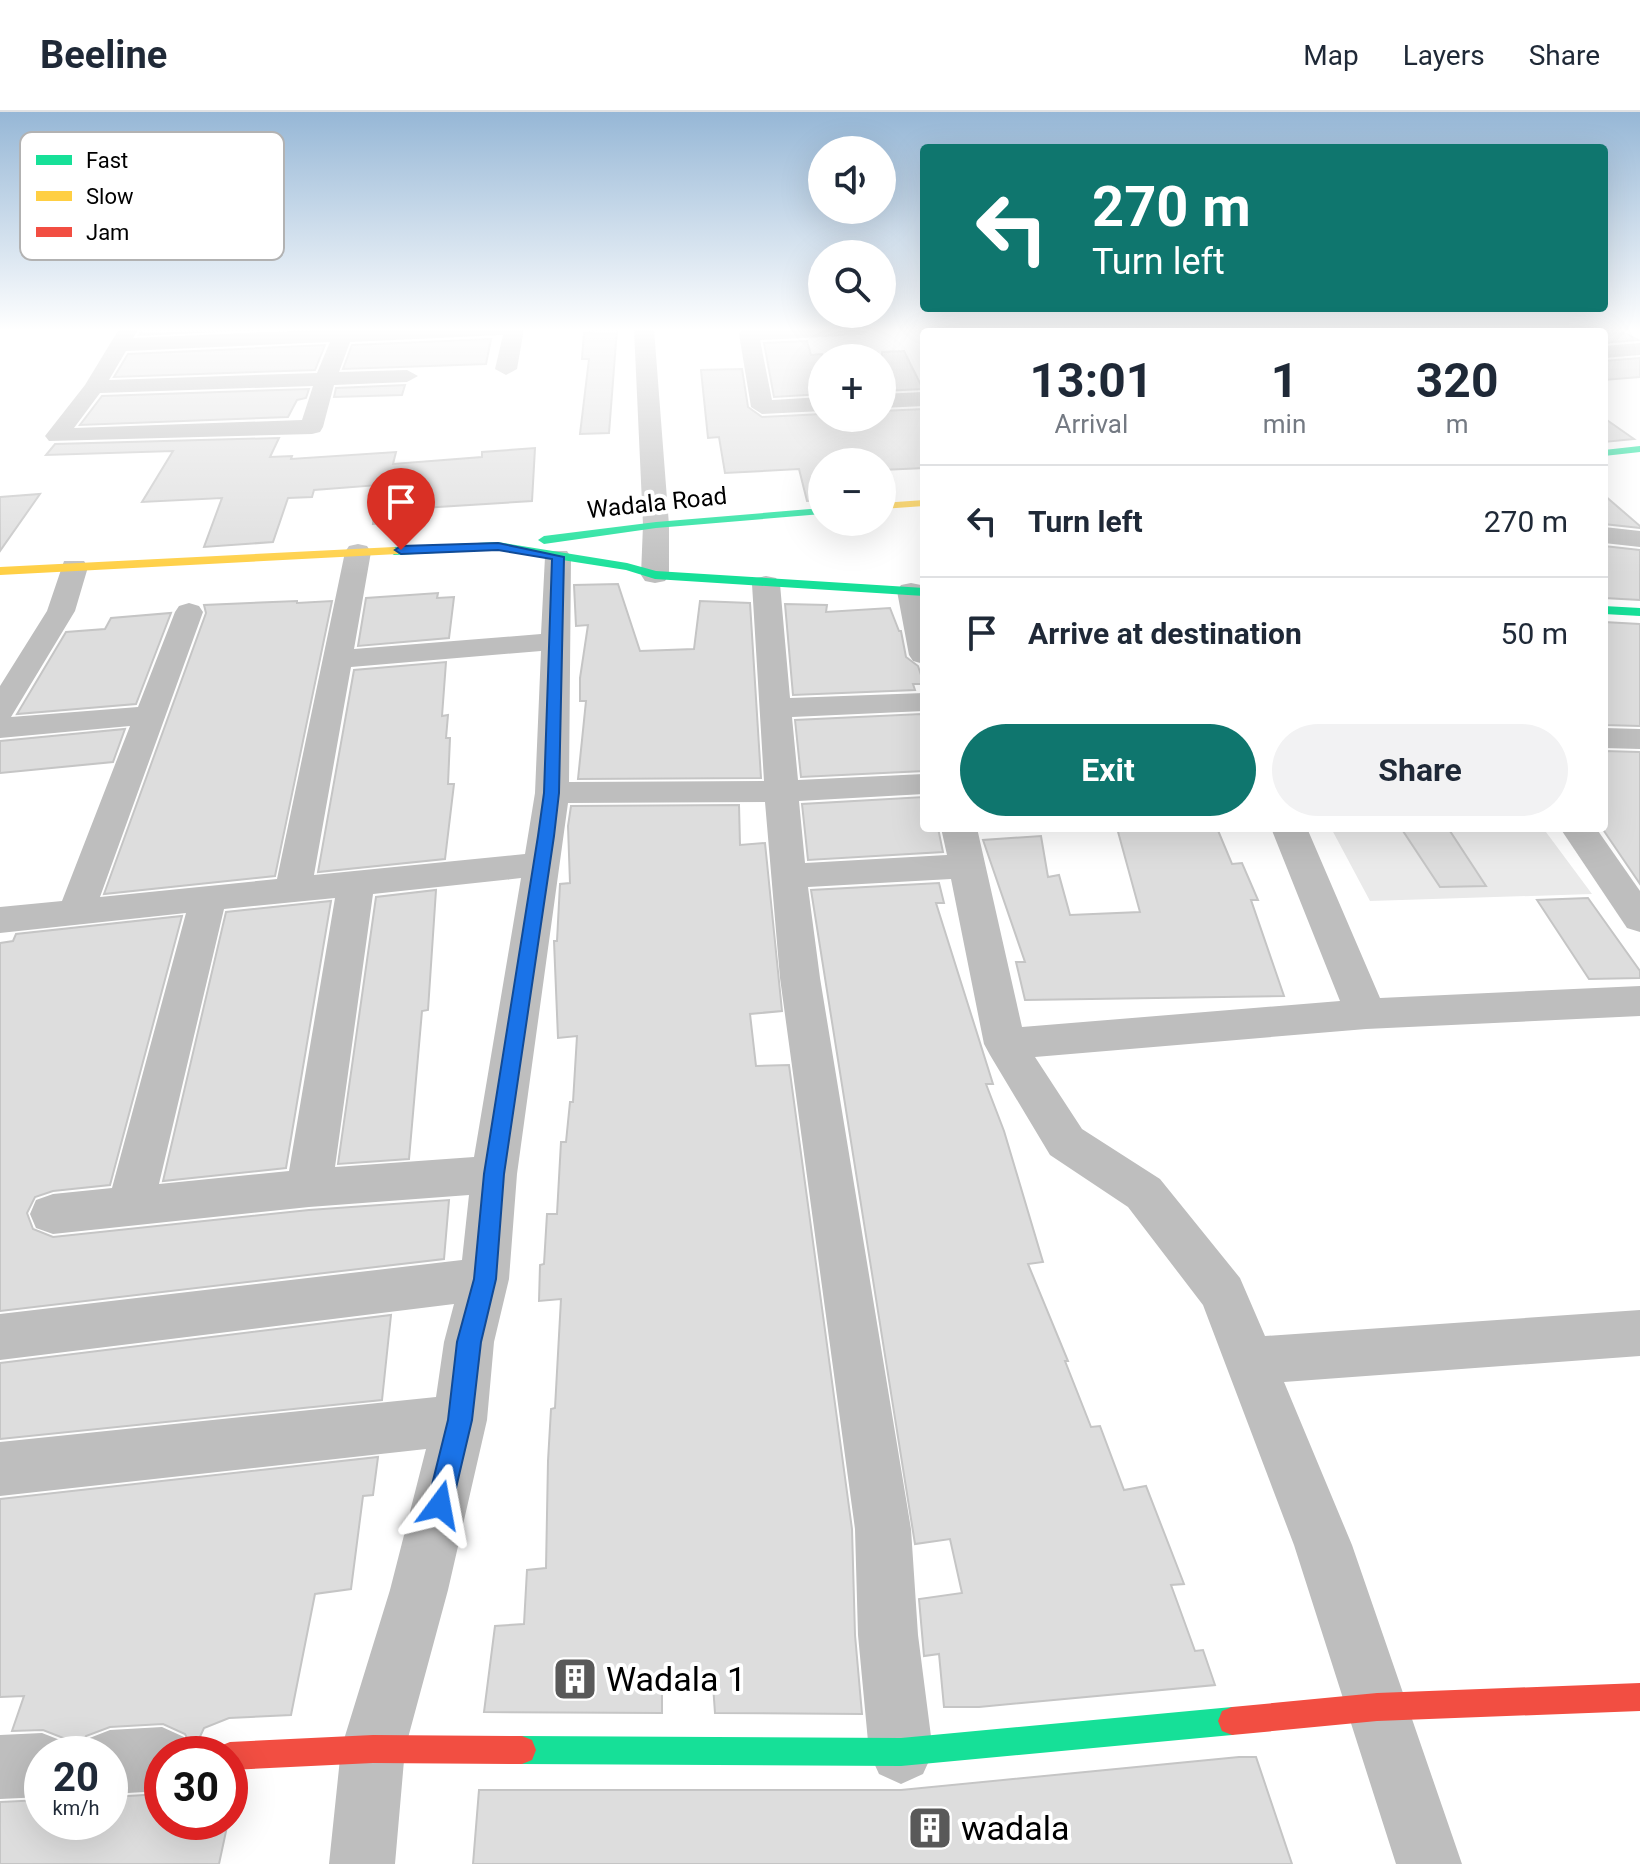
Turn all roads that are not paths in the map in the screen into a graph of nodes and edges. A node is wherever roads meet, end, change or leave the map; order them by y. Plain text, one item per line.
1 (76, 411) edge
2 (316, 411) edge
3 (649, 411) edge
4 (1640, 440) edge
5 (1608, 444) edge
6 (1640, 449) edge
7 (1608, 453) edge
8 (920, 503) edge
9 (896, 505) edge
10 (808, 512) edge
11 (656, 525) junction
12 (1608, 535) edge
13 (1640, 539) edge
14 (498, 546) junction
15 (358, 552) junction
16 (558, 557) junction
17 (74, 567) junction
18 (656, 570) junction
19 (0, 571) edge
20 (766, 584) junction
21 (920, 587) edge
22 (1608, 599) edge
23 (1640, 601) edge
24 (1608, 610) edge
25 (189, 612) dead end
26 (1640, 612) edge
27 (558, 641) junction
28 (337, 659) junction
29 (920, 702) edge
30 (774, 708) junction
31 (0, 711) edge
32 (150, 715) junction
33 (0, 728) edge
34 (1608, 738) edge
35 (1640, 739) edge
36 (920, 784) edge
37 (783, 791) junction
38 (552, 793) junction
39 (960, 832) edge
40 (1291, 832) edge
41 (1581, 832) edge
42 (543, 864) junction
43 (968, 866) junction
44 (788, 876) junction
45 (356, 885) junction
46 (293, 891) junction
47 (208, 900) junction
48 (76, 912) junction
49 (1640, 919) edge
50 (0, 920) edge
51 (1640, 1001) edge
52 (1366, 1014) junction
53 (1005, 1044) junction
54 (494, 1174) junction
55 (309, 1188) junction
56 (130, 1207) junction
57 (53, 1214) dead end
58 (485, 1279) junction
59 (1640, 1333) edge
60 (0, 1337) edge
61 (1250, 1361) junction
62 (460, 1420) junction
63 (0, 1469) edge
64 (1640, 1697) edge
65 (1377, 1707) junction
66 (373, 1749) junction
67 (901, 1752) junction
68 (248, 1755) edge
69 (24, 1766) edge
70 (0, 1767) edge
71 (362, 1864) edge
72 (1429, 1864) edge

1 - 2 street
3 - 11 street
4 - 5 main road
6 - 7 main road
8 - 9 main road
10 - 11 main road, Wadala Road
11 - 14 main road, Wadala Road
11 - 18 street
12 - 13 street
14 - 15 main road
14 - 16 main road
15 - 17 main road
15 - 28 street
16 - 18 main road
16 - 27 street
17 - 19 main road
17 - 31 street
18 - 20 main road
18 - 21 main road
20 - 21 main road
20 - 30 street
22 - 23 main road
24 - 26 main road
25 - 32 street
27 - 28 street
27 - 38 street
28 - 46 street
29 - 30 street
30 - 37 street
32 - 33 street
32 - 48 street
34 - 35 street
36 - 37 street
37 - 38 street
37 - 44 street
38 - 42 street
39 - 43 street
40 - 52 street
41 - 49 street
42 - 45 street
42 - 54 street
43 - 44 street
43 - 53 street
44 - 67 street
45 - 46 street
45 - 55 street
46 - 47 street
47 - 48 street
47 - 56 street
48 - 50 street
51 - 52 street
52 - 53 street
53 - 61 street
54 - 55 street
54 - 58 street
55 - 56 street
56 - 57 street
58 - 60 street
58 - 62 street
59 - 61 street
61 - 65 street
62 - 63 street
62 - 66 street
64 - 65 main road
65 - 67 main road
65 - 72 street
66 - 67 main road
66 - 68 main road
66 - 71 street
69 - 70 street

